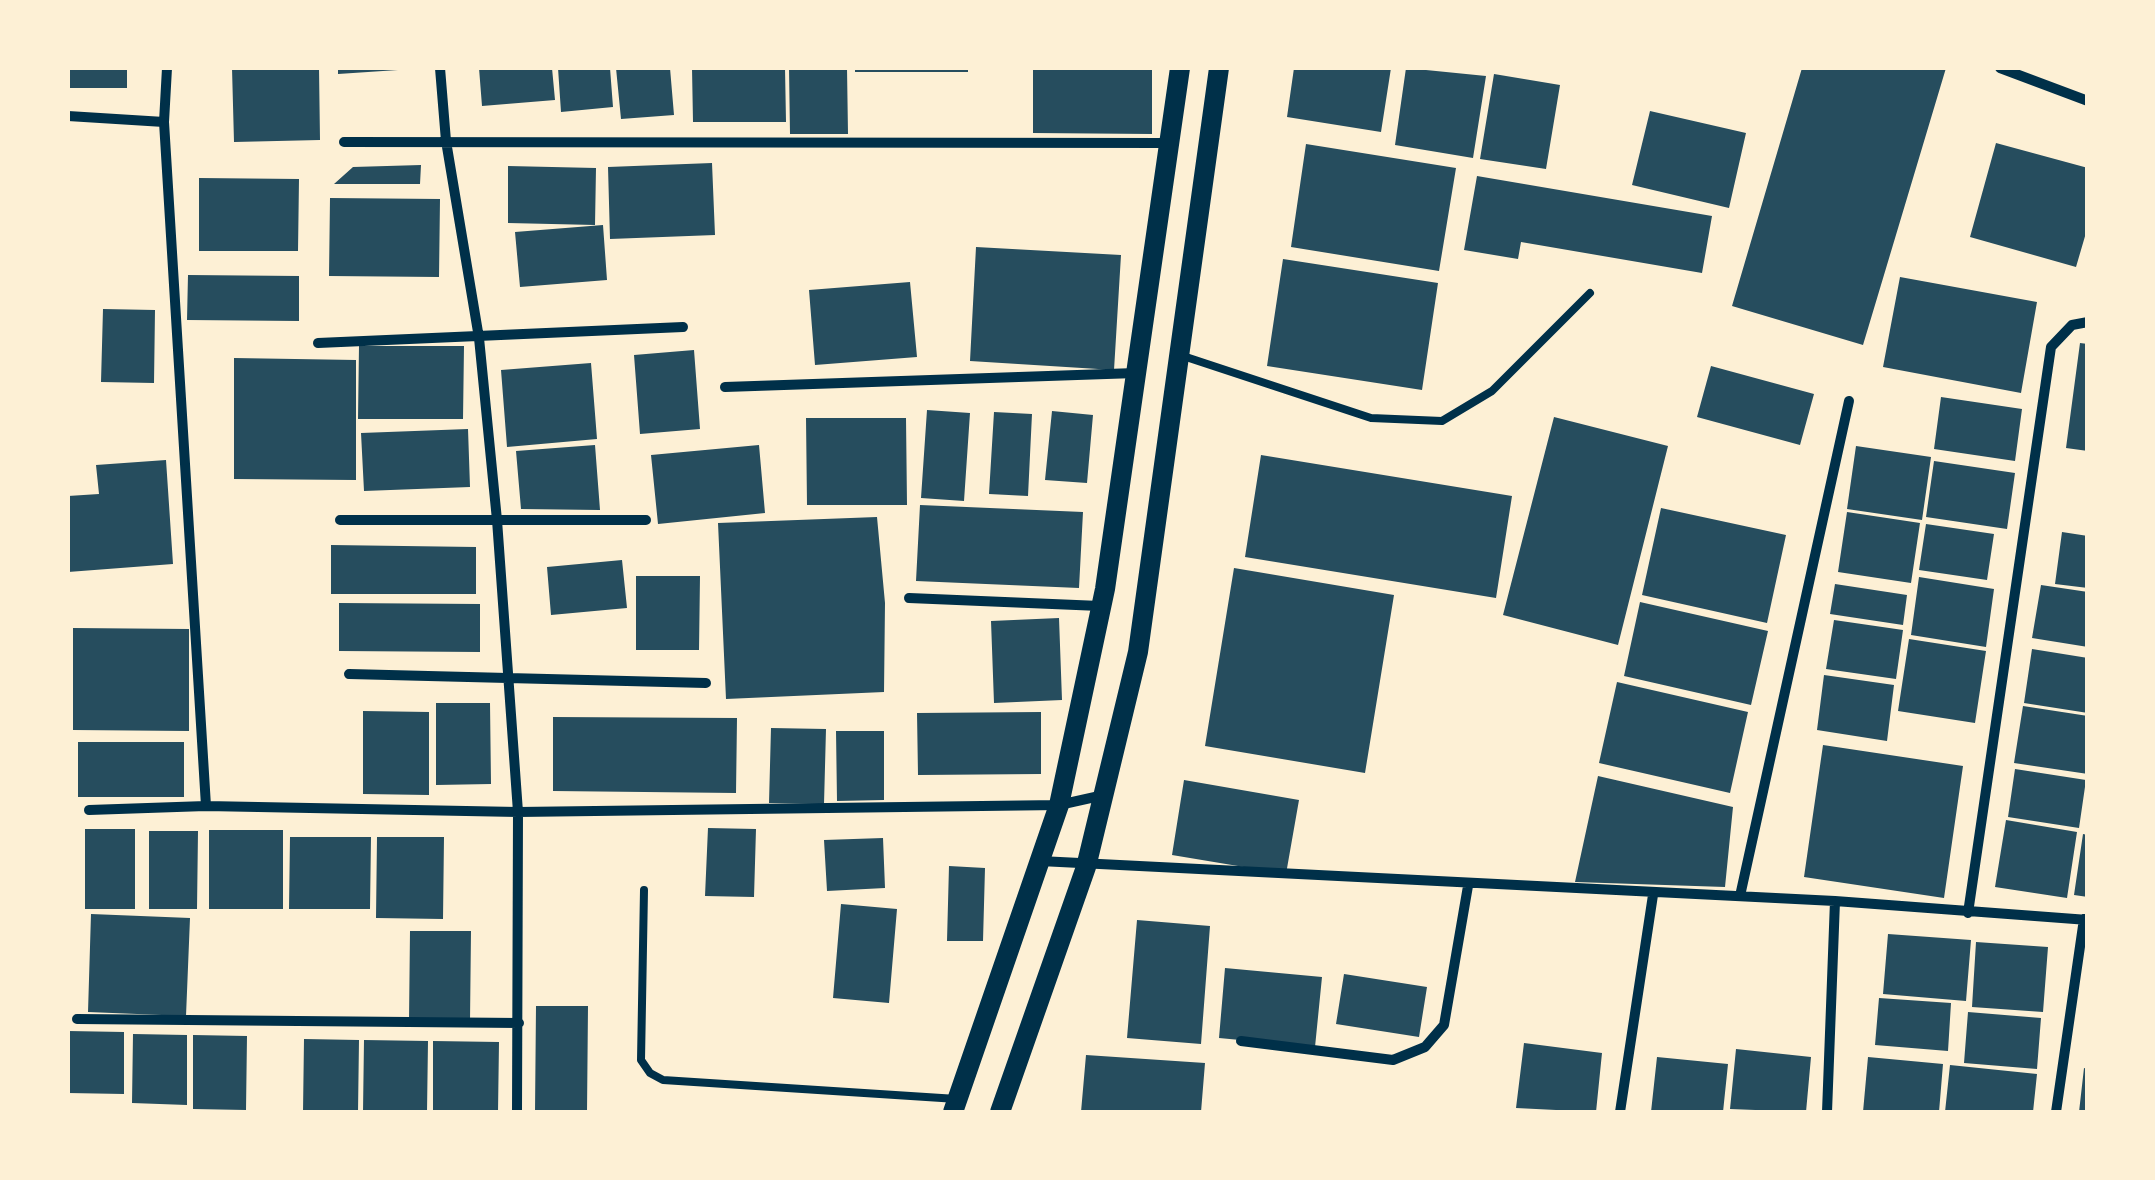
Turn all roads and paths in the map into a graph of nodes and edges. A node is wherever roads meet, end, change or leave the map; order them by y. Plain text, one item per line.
1 (167, 68) edge
2 (440, 68) edge
3 (1180, 68) edge
4 (1219, 68) edge
5 (2000, 68) edge
6 (2088, 101) edge
7 (68, 116) edge
8 (164, 122) junction
9 (446, 141) junction
10 (344, 142) dead end
11 (1169, 144) junction
12 (1590, 294) dead end
13 (2088, 322) edge
14 (683, 326) dead end
15 (479, 338) junction
16 (318, 343) dead end
17 (1178, 355) junction
18 (1137, 373) junction
19 (725, 387) dead end
20 (1850, 400) dead end
21 (340, 520) dead end
22 (497, 520) junction
23 (646, 520) dead end
24 (909, 598) dead end
25 (1100, 606) junction
26 (350, 674) dead end
27 (506, 678) junction
28 (706, 683) dead end
29 (1105, 795) junction
30 (1059, 805) junction
31 (206, 806) junction
32 (88, 810) dead end
33 (518, 812) junction
34 (1039, 861) junction
35 (1086, 866) junction
36 (1468, 886) junction
37 (644, 890) dead end
38 (1653, 895) junction
39 (1740, 896) junction
40 (1836, 901) junction
41 (1968, 912) junction
42 (2086, 920) edge
43 (78, 1018) dead end
44 (520, 1023) junction
45 (1241, 1041) dead end
46 (955, 1106) edge
47 (518, 1112) edge
48 (1000, 1112) edge
49 (1620, 1112) edge
50 (1827, 1112) edge
51 (2056, 1112) edge

1 - 8 street
2 - 9 street
3 - 11 main road
4 - 17 main road
5 - 6 street
7 - 8 street
8 - 31 street
9 - 10 street
9 - 11 street
9 - 15 street
11 - 18 main road
12 - 17 lane
13 - 41 street
14 - 15 street
15 - 16 street
15 - 22 street
17 - 29 main road
18 - 19 street
18 - 25 main road
20 - 39 street
21 - 22 street
22 - 23 street
22 - 27 street
24 - 25 street
25 - 30 main road
26 - 27 street
27 - 28 street
27 - 33 street
29 - 30 street
29 - 35 main road
30 - 33 street
30 - 34 main road
31 - 32 street
31 - 33 street
33 - 44 street
34 - 35 street
34 - 46 main road
35 - 36 street
35 - 48 main road
36 - 38 street
36 - 45 street
37 - 46 lane
38 - 39 street
38 - 49 street
39 - 40 street
40 - 41 street
40 - 50 street
41 - 42 street
42 - 51 street
43 - 44 street
44 - 47 street

